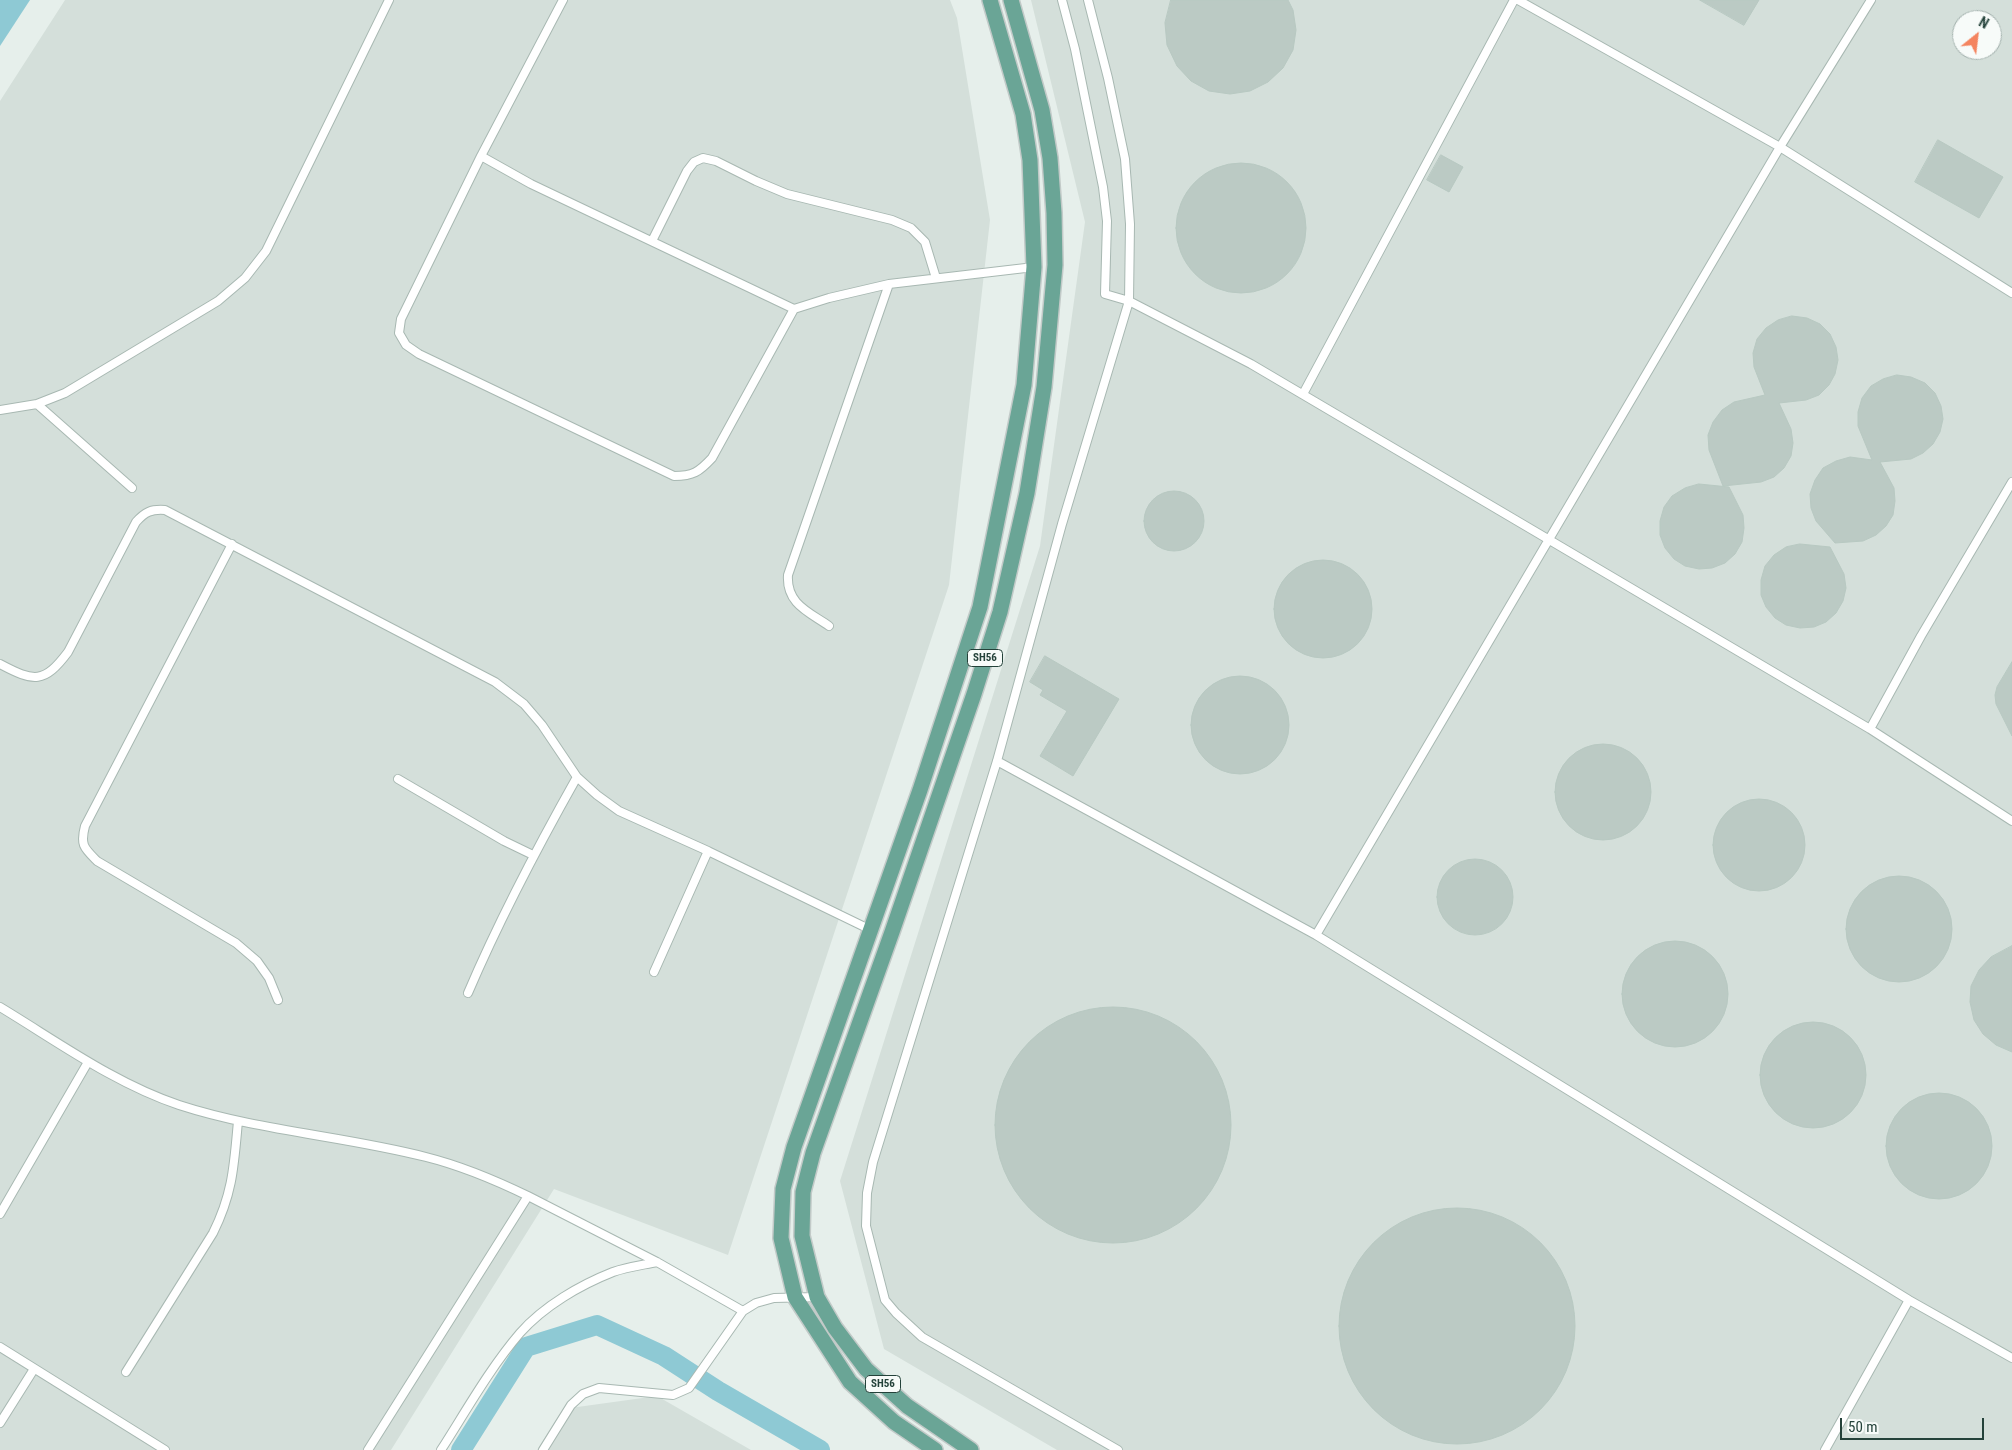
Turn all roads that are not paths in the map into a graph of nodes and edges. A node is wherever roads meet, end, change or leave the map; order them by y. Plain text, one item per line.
1 (389, 0) edge
2 (563, 0) edge
3 (990, 0) edge
4 (1011, 0) edge
5 (1062, 0) edge
6 (1088, 0) edge
7 (1516, 0) edge
8 (1870, 0) edge
9 (1780, 147) junction
10 (481, 156) junction
11 (652, 241) junction
12 (1034, 267) junction
13 (936, 278) junction
14 (889, 284) junction
15 (2012, 293) edge
16 (1129, 301) junction
17 (794, 309) junction
18 (1303, 394) junction
19 (37, 404) junction
20 (0, 410) edge
21 (2012, 482) edge
22 (132, 488) dead end
23 (1549, 539) junction
24 (232, 544) junction
25 (829, 626) dead end
26 (0, 664) edge
27 (1870, 729) junction
28 (997, 761) junction
29 (577, 777) junction
30 (398, 780) dead end
31 (2012, 821) edge
32 (708, 851) junction
33 (533, 855) junction
34 (871, 930) junction
35 (1316, 935) junction
36 (654, 972) dead end
37 (468, 993) dead end
38 (278, 1000) dead end
39 (0, 1007) edge
40 (88, 1062) junction
41 (238, 1121) junction
42 (528, 1196) junction
43 (0, 1214) edge
44 (658, 1262) junction
45 (794, 1297) junction
46 (817, 1297) junction
47 (1909, 1300) junction
48 (743, 1311) junction
49 (0, 1347) edge
50 (2012, 1358) edge
51 (34, 1369) junction
52 (126, 1372) dead end
53 (0, 1423) edge
54 (165, 1450) edge
55 (368, 1450) edge
56 (441, 1450) edge
57 (543, 1450) edge
58 (935, 1450) edge
59 (971, 1450) edge
60 (1118, 1450) edge
61 (1825, 1450) edge

1 - 19 lane
2 - 10 lane
3 - 12 main road, SH56
4 - 46 main road, SH56
5 - 16 lane
6 - 16 lane
7 - 9 lane
7 - 18 lane
8 - 9 lane
9 - 15 lane
9 - 23 lane
10 - 11 lane
10 - 17 lane
11 - 13 lane
11 - 17 lane
12 - 13 lane
12 - 34 main road, SH56
13 - 14 lane
14 - 17 lane
14 - 25 lane
16 - 18 lane
16 - 28 lane
18 - 23 lane
19 - 20 lane
19 - 22 lane
21 - 27 lane
23 - 27 lane
23 - 35 lane
24 - 26 lane
24 - 29 lane
24 - 38 lane
27 - 31 lane
28 - 35 lane
28 - 60 lane
29 - 32 lane
29 - 33 lane
30 - 33 lane
32 - 34 lane
32 - 36 lane
33 - 37 lane
34 - 45 main road, SH56
35 - 47 lane
39 - 40 lane
40 - 41 lane
40 - 43 lane
41 - 42 lane
41 - 52 lane
42 - 44 lane
42 - 55 lane
44 - 48 lane
44 - 56 lane
45 - 46 lane
45 - 48 lane
45 - 58 main road, SH56
46 - 59 main road, SH56
47 - 50 lane
47 - 61 lane
48 - 57 lane
49 - 51 lane
51 - 53 lane
51 - 54 lane

